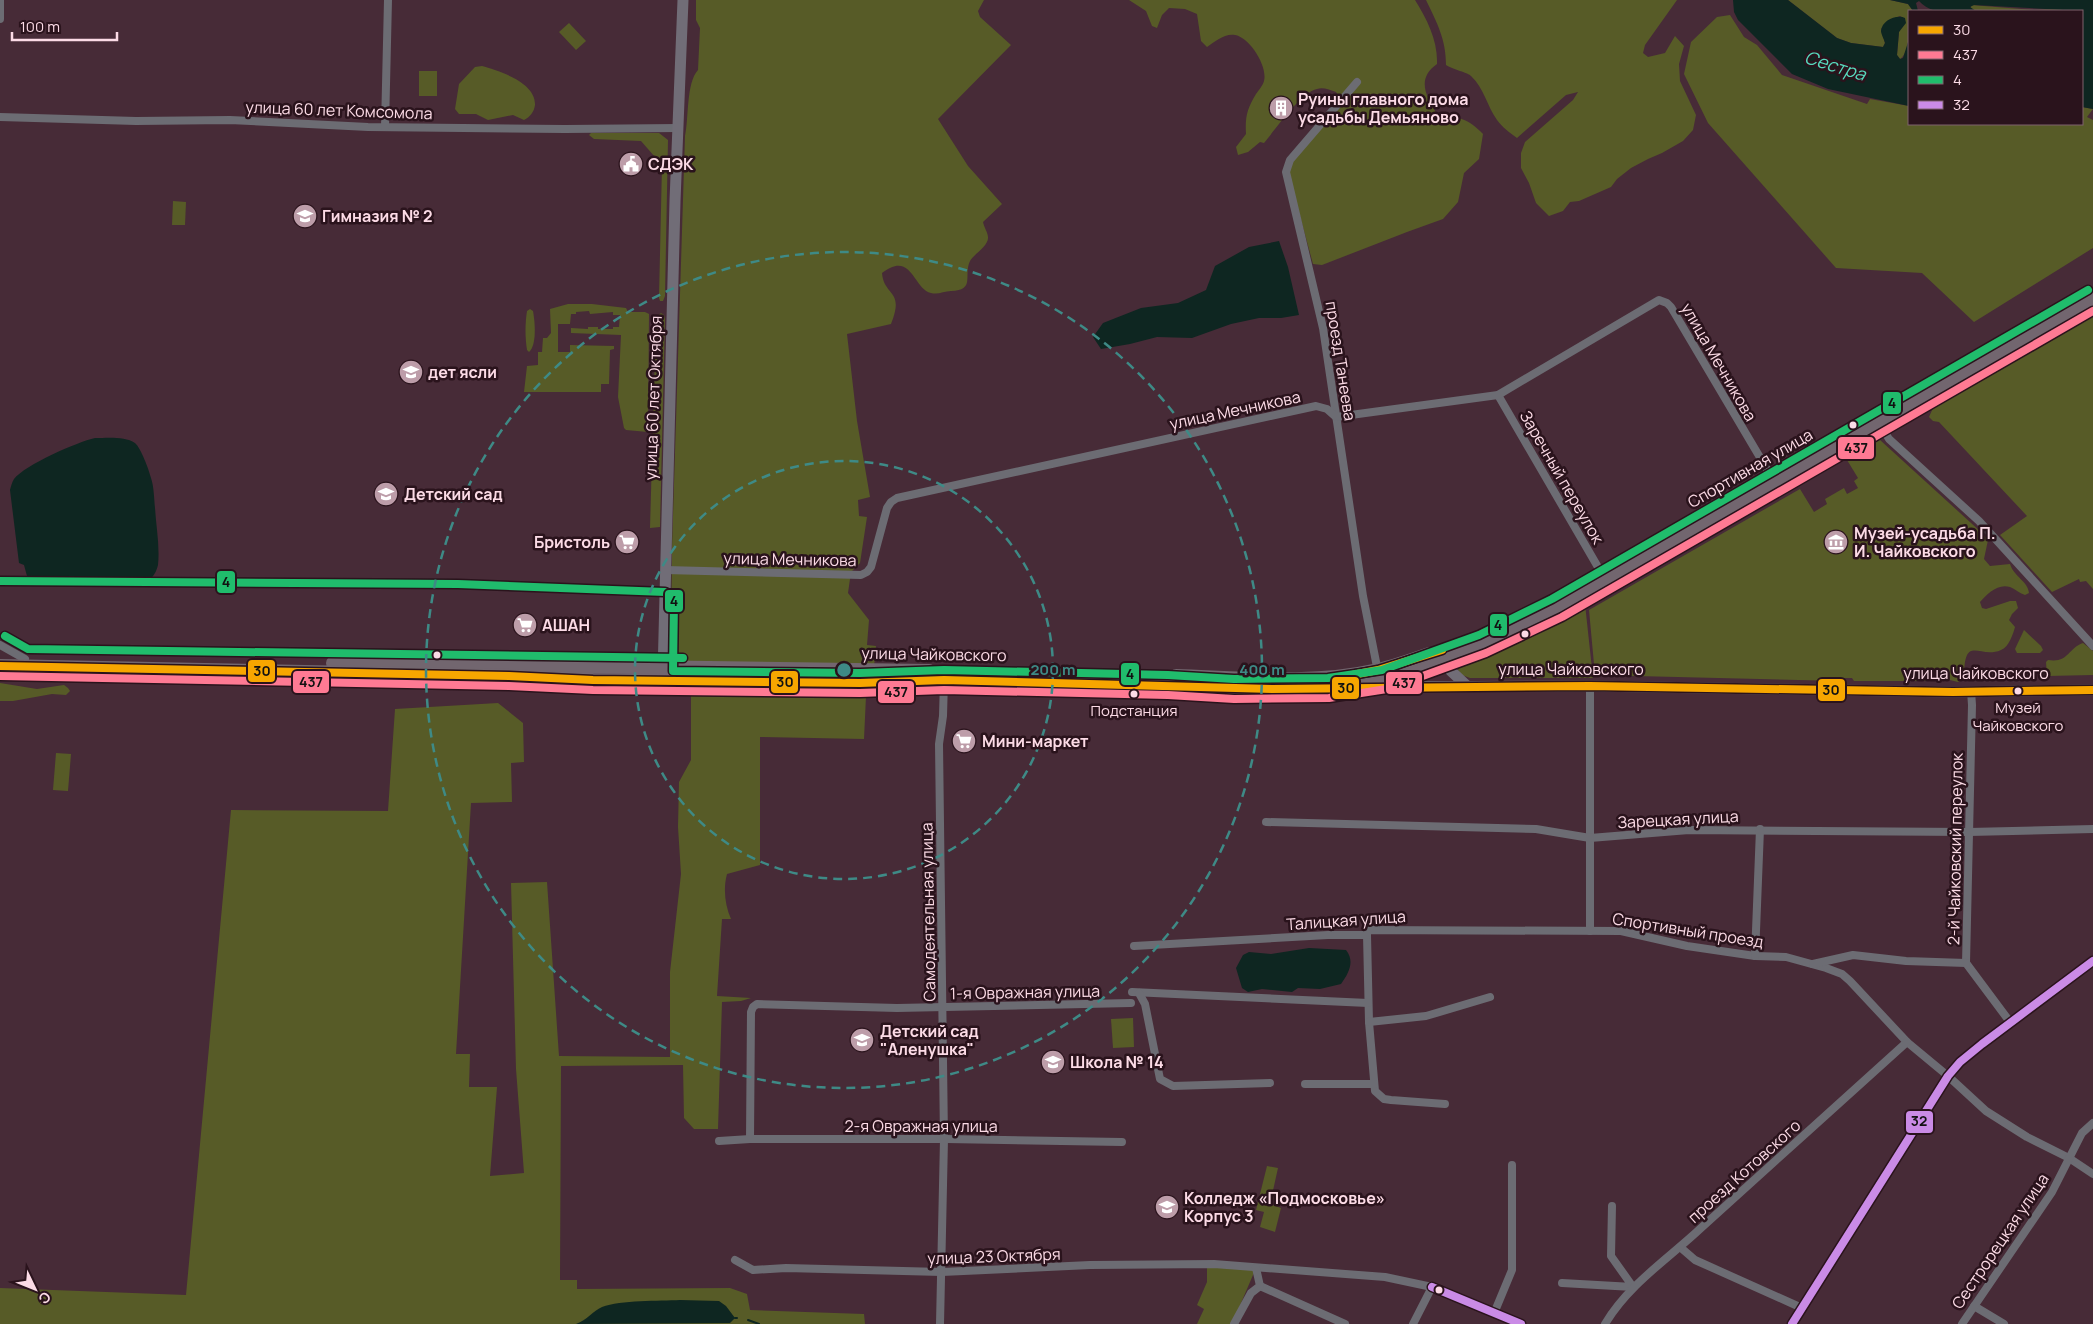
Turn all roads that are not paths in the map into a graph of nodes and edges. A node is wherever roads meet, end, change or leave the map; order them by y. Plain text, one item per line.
1 (0, 0) edge
2 (388, 0) edge
3 (683, 0) edge
4 (0, 19) edge
5 (1357, 82) dead end
6 (0, 117) edge
7 (385, 127) junction
8 (678, 128) junction
9 (2093, 290) edge
10 (2093, 299) edge
11 (1498, 395) junction
12 (1336, 417) junction
13 (1879, 423) junction
14 (1771, 476) junction
15 (665, 570) junction
16 (1602, 574) junction
17 (0, 645) edge
18 (2093, 646) edge
19 (1444, 654) junction
20 (0, 658) edge
21 (25, 658) junction
22 (0, 666) edge
23 (1358, 674) joint
24 (663, 675) junction
25 (1378, 676) junction
26 (944, 680) junction
27 (1467, 686) junction
28 (1590, 686) junction
29 (1342, 687) junction
30 (2093, 690) edge
31 (1971, 691) junction
32 (1266, 822) dead end
33 (1760, 829) junction
34 (2093, 829) edge
35 (1969, 832) junction
36 (1590, 838) junction
37 (1590, 931) junction
38 (1367, 935) junction
39 (1134, 946) dead end
40 (1755, 956) junction
41 (2093, 961) edge
42 (1966, 963) junction
43 (1811, 964) junction
44 (1490, 997) dead end
45 (1132, 1003) dead end
46 (1368, 1003) junction
47 (943, 1008) junction
48 (1369, 1022) junction
49 (2010, 1022) junction
50 (1907, 1042) junction
51 (1948, 1076) junction
52 (1270, 1083) dead end
53 (1305, 1084) dead end
54 (1374, 1084) junction
55 (1445, 1104) dead end
56 (2093, 1123) edge
57 (750, 1139) junction
58 (944, 1139) junction
59 (720, 1141) dead end
60 (1122, 1142) dead end
61 (2069, 1158) junction
62 (1512, 1165) dead end
63 (2093, 1174) edge
64 (1612, 1206) dead end
65 (1680, 1247) junction
66 (735, 1260) dead end
67 (1256, 1268) junction
68 (942, 1272) junction
69 (1562, 1283) dead end
70 (1260, 1286) junction
71 (1432, 1287) junction
72 (1633, 1287) junction
73 (1974, 1306) junction
74 (1802, 1308) junction
75 (1495, 1312) junction
76 (940, 1324) edge
77 (1234, 1324) edge
78 (1345, 1324) edge
79 (1413, 1324) edge
80 (1521, 1324) edge
81 (1605, 1324) edge
82 (1792, 1324) edge
83 (1962, 1324) edge
84 (2004, 1324) edge

1 - 4 street
2 - 7 street
3 - 8 street, улица 60 лет Октября
5 - 12 street, проезд Танеева
6 - 7 street, улица 60 лет Комсомола
7 - 8 street, улица 60 лет Комсомола
8 - 15 street, улица 60 лет Октября
9 - 14 highway, Спортивная улица
10 - 13 highway, Спортивная улица
11 - 12 street, улица Мечникова
11 - 14 street, улица Мечникова
11 - 16 street, Заречный переулок
12 - 15 street, улица Мечникова
12 - 25 street, проезд Танеева
13 - 18 street
13 - 19 highway, Спортивная улица
14 - 16 highway, Спортивная улица
15 - 24 street, улица 60 лет Октября
16 - 19 highway, Спортивная улица
17 - 21 street
19 - 25 highway, Спортивная улица
19 - 27 street
20 - 21 highway, улица Чайковского
21 - 24 highway, улица Чайковского
22 - 24 highway, улица Чайковского
23 - 24 highway, улица Чайковского
23 - 25 highway, Спортивная улица
24 - 26 highway, улица Чайковского
25 - 29 highway, Спортивная улица
26 - 29 highway, улица Чайковского
26 - 47 street, Самодеятельная улица
27 - 28 street, улица Чайковского
27 - 29 street, улица Чайковского
28 - 31 street, улица Чайковского
28 - 36 street
30 - 31 street, улица Чайковского
31 - 35 street, 2-й Чайковский переулок
32 - 36 street, Зарецкая улица
33 - 35 street, Зарецкая улица
33 - 36 street, Зарецкая улица
33 - 40 street
34 - 35 street, Зарецкая улица
35 - 42 street, 2-й Чайковский переулок
36 - 37 street
37 - 38 street, Талицкая улица
37 - 40 street, Спортивный проезд
38 - 39 street, Талицкая улица
38 - 46 street
40 - 43 street, Спортивный проезд
41 - 49 street
42 - 43 street
42 - 49 street, 2-й Чайковский переулок
43 - 50 street, Спортивный проезд
44 - 48 street
45 - 47 street, 1-я Овражная улица
46 - 48 street
46 - 52 street
47 - 57 street, 1-я Овражная улица
47 - 58 street, Самодеятельная улица
48 - 54 street
49 - 51 street
50 - 51 street, Спортивный проезд
50 - 65 street, проезд Котовского
51 - 61 street, Спортивный проезд
51 - 74 street
53 - 54 street
54 - 55 street
56 - 61 street, Сестрорецкая улица
57 - 58 street, 2-я Овражная улица
57 - 59 street, 2-я Овражная улица
58 - 60 street, 2-я Овражная улица
58 - 68 street, Самодеятельная улица
61 - 63 street, Спортивный проезд
61 - 73 street, Сестрорецкая улица
62 - 75 street
64 - 72 street
65 - 72 street, проезд Котовского
65 - 74 street
66 - 68 street, улица 23 Октября
67 - 68 street, улица 23 Октября
67 - 70 street
67 - 71 street
68 - 76 street, Самодеятельная улица
69 - 72 street
70 - 77 street
70 - 78 street
71 - 75 street
71 - 79 street
72 - 81 street, проезд Котовского
73 - 83 street, Сестрорецкая улица
73 - 84 street
74 - 82 street
75 - 80 street

